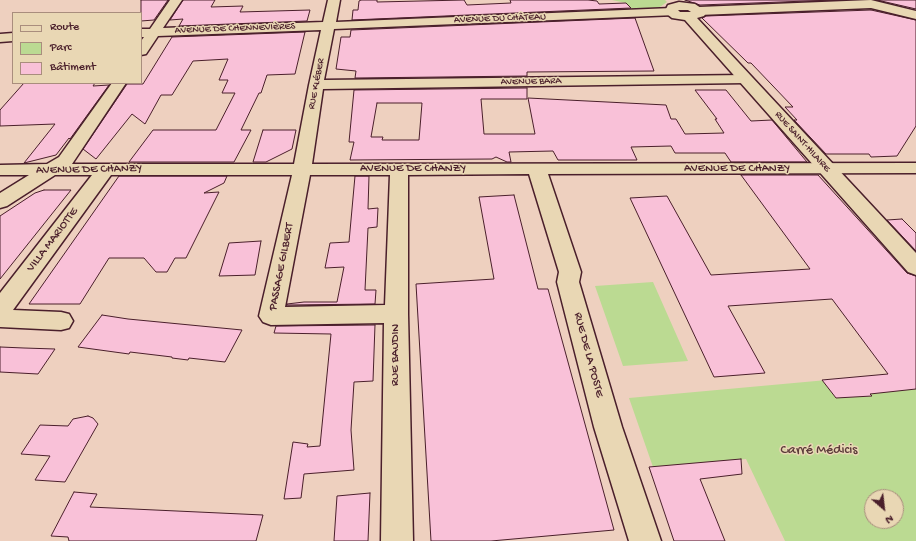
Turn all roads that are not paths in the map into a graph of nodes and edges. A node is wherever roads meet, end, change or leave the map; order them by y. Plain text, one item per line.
1 (176, 0) edge
2 (334, 0) edge
3 (675, 6) edge
4 (694, 14) junction
5 (916, 15) edge
6 (329, 26) junction
7 (142, 32) edge
8 (154, 32) junction
9 (12, 37) edge
10 (0, 38) edge
11 (142, 50) edge
12 (745, 79) junction
13 (118, 84) edge
14 (316, 85) junction
15 (916, 167) edge
16 (826, 168) junction
17 (106, 169) junction
18 (302, 169) junction
19 (399, 169) junction
20 (538, 169) junction
21 (0, 170) edge
22 (52, 170) junction
23 (0, 202) edge
24 (916, 267) edge
25 (0, 310) edge
26 (396, 314) junction
27 (0, 318) edge
28 (61, 321) dead end
29 (397, 541) edge
30 (645, 541) edge

1 - 8 street
2 - 6 street, RUE KLÉBER
3 - 4 street, AVENUE DU CHÂTEAU
3 - 6 street, AVENUE DU CHÂTEAU
4 - 5 street
4 - 12 street, RUE SAINT-HILAIRE
6 - 8 street, AVENUE DE CHENNEVIÈRES
6 - 14 street, RUE KLÉBER
7 - 8 street, AVENUE DE CHENNEVIÈRES
8 - 11 street
9 - 10 street
12 - 14 street, AVENUE BARA
12 - 16 street, RUE SAINT-HILAIRE
13 - 22 street
14 - 18 street, RUE KLÉBER
15 - 16 street, AVENUE DE CHANZY
16 - 20 street, AVENUE DE CHANZY
16 - 24 street, RUE SAINT-HILAIRE
17 - 18 street, AVENUE DE CHANZY
17 - 22 street, AVENUE DE CHANZY
17 - 25 street, VILLA MARIOTTE
18 - 19 street, AVENUE DE CHANZY
18 - 26 street, PASSAGE GILBERT
19 - 20 street, AVENUE DE CHANZY
19 - 26 street, RUE BAUDIN
20 - 30 street, RUE DE LA POSTE
21 - 22 street, AVENUE DE CHANZY
22 - 23 street
26 - 29 street, RUE BAUDIN
27 - 28 street

